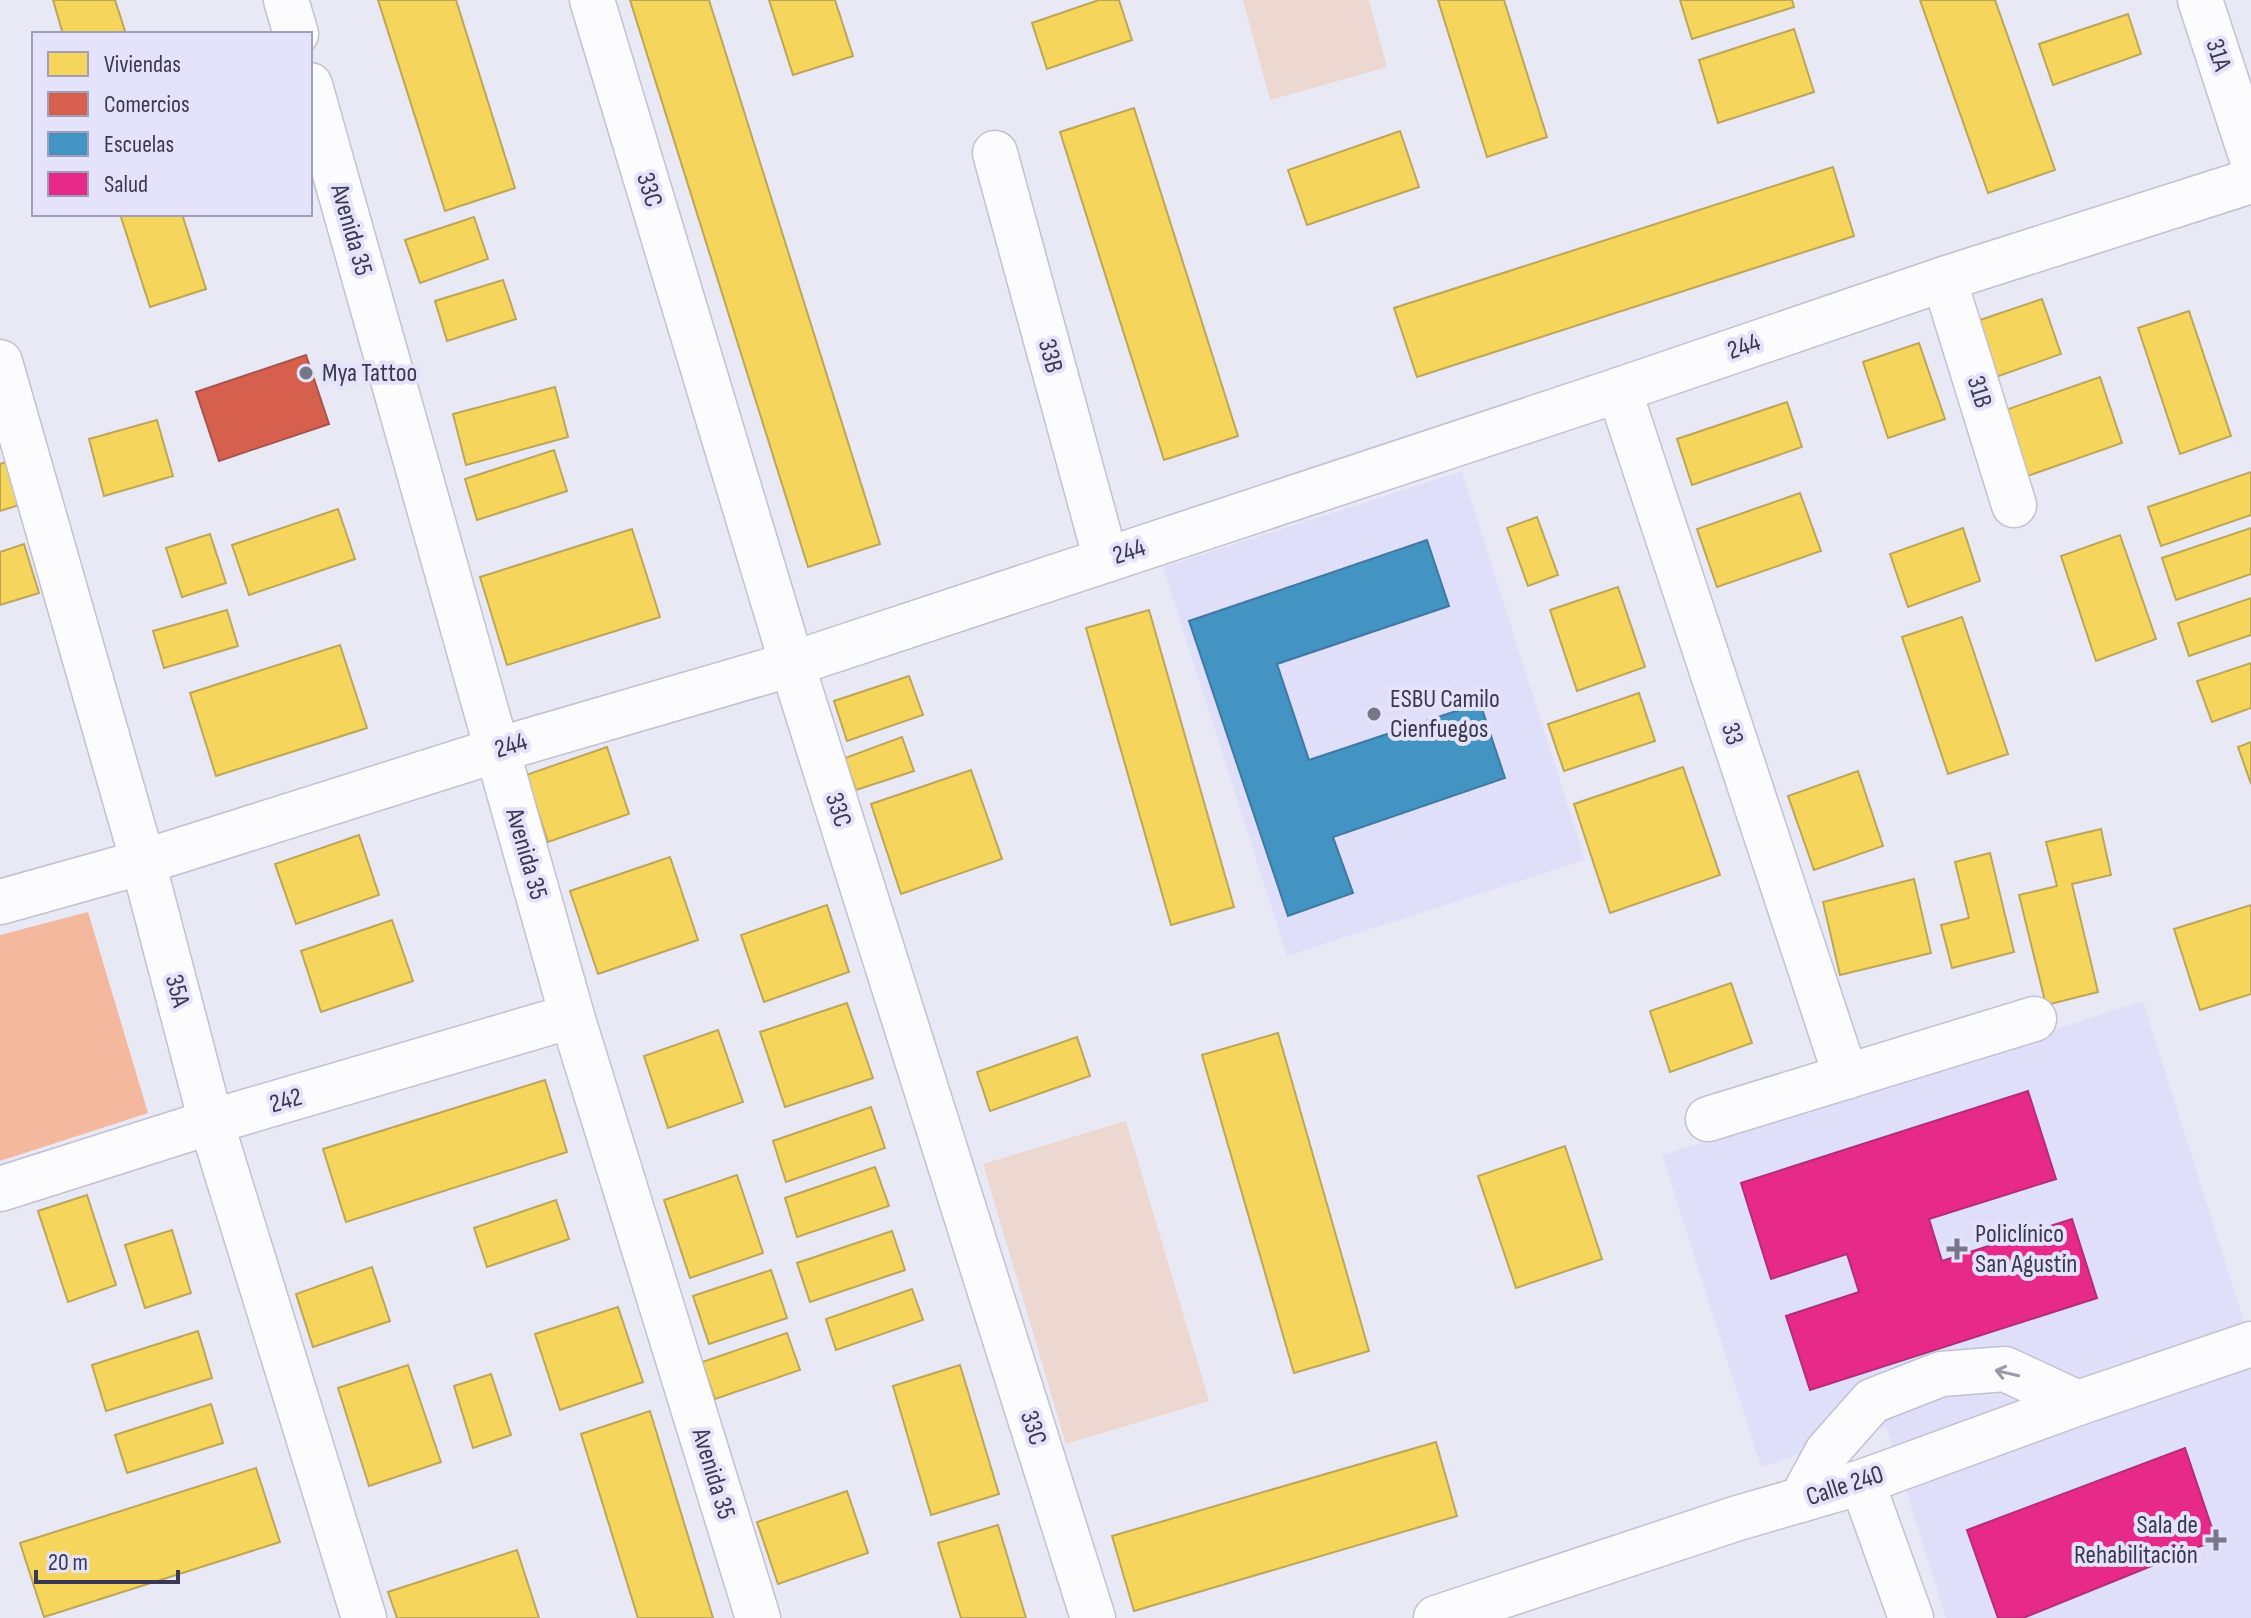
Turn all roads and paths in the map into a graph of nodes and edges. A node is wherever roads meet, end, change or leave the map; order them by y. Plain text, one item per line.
1 (286, 0) edge
2 (592, 0) edge
3 (2200, 0) edge
4 (295, 32) edge
5 (312, 92) edge
6 (995, 153) dead end
7 (2251, 156) edge
8 (2251, 181) edge
9 (1944, 279) junction
10 (0, 362) edge
11 (1619, 390) junction
12 (2014, 505) dead end
13 (1106, 560) junction
14 (792, 664) junction
15 (497, 750) junction
16 (143, 862) junction
17 (0, 902) edge
18 (572, 1016) junction
19 (2034, 1019) dead end
20 (1846, 1077) junction
21 (1708, 1119) dead end
22 (211, 1122) junction
23 (0, 1189) edge
24 (2251, 1344) edge
25 (2078, 1403) junction
26 (1862, 1482) junction
27 (1801, 1500) junction
28 (364, 1618) edge
29 (758, 1618) edge
30 (1093, 1618) edge
31 (1436, 1618) edge
32 (1911, 1618) edge

1 - 4 street
2 - 14 street, 33C
3 - 7 street, 31A
5 - 15 street, Avenida 35
6 - 13 street, 33B
8 - 9 street, 244
9 - 11 street, 244
9 - 12 street, 31B
10 - 16 street, 35A
11 - 13 street, 244
11 - 20 street, 33
13 - 14 street, 244
14 - 15 street, 244
14 - 30 street, 33C
15 - 16 street, 244
15 - 18 street, Avenida 35
16 - 17 street, 244
16 - 22 street, 35A
18 - 22 street, 242
18 - 29 street, Avenida 35
19 - 20 street
20 - 21 street
22 - 23 street, 242
22 - 28 street, 35A
24 - 25 street, Calle 240
25 - 26 street, Calle 240
25 -> 27 street
26 - 27 street, Calle 240
26 - 32 street
27 - 31 street, Calle 240

